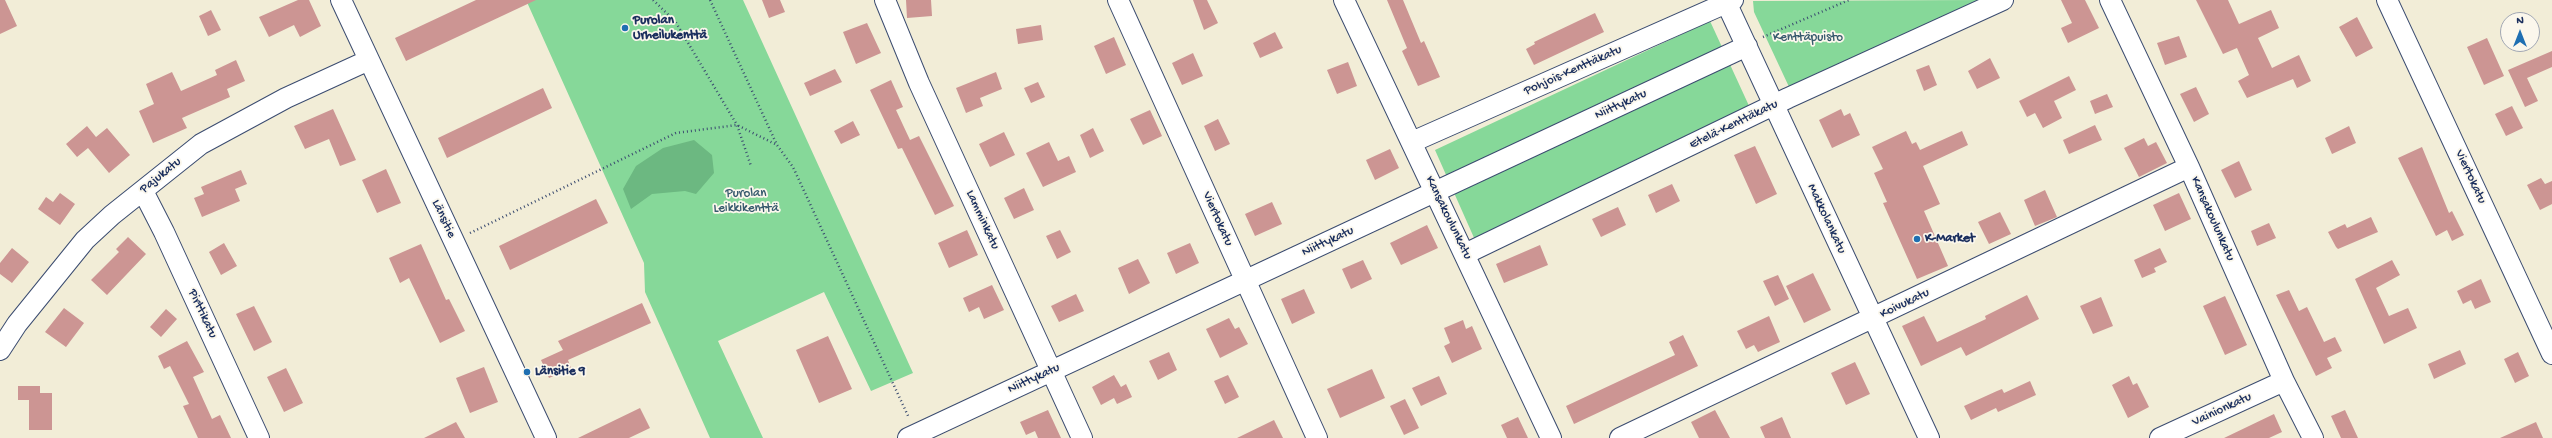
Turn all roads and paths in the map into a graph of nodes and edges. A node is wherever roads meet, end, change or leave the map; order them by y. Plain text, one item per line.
1 (341, 0) edge
2 (653, 0) edge
3 (710, 0) edge
4 (885, 0) edge
5 (1118, 0) edge
6 (1344, 0) edge
7 (1849, 0) edge
8 (2003, 0) edge
9 (2110, 0) edge
10 (2387, 0) edge
11 (1728, 1) edge
12 (1753, 42) junction
13 (369, 60) junction
14 (1774, 106) junction
15 (737, 126) junction
16 (1412, 142) junction
17 (777, 145) junction
18 (751, 166) dead end
19 (2189, 167) junction
20 (143, 191) junction
21 (1435, 192) junction
22 (453, 241) junction
23 (1465, 254) junction
24 (1245, 281) junction
25 (1872, 319) junction
26 (0, 350) edge
27 (2552, 354) edge
28 (1051, 371) junction
29 (2284, 381) junction
30 (912, 436) edge
31 (258, 438) edge
32 (546, 438) edge
33 (1082, 438) edge
34 (1317, 438) edge
35 (1551, 438) edge
36 (1620, 438) edge
37 (1929, 438) edge
38 (2160, 438) edge
39 (2313, 438) edge

1 - 13 street, Länsitie
2 - 15 path
3 - 17 path
4 - 28 street, Lamminkatu
5 - 24 street, Viertokatu
6 - 16 street, Kansakoulunkatu
7 - 12 path
8 - 14 street, Etelä-Kenttäkatu
9 - 19 street, Kansakoulunkatu
10 - 27 street, Viertokatu
11 - 12 street, Makkolankatu
11 - 16 street, Pohjois-Kenttäkatu
12 - 14 street, Makkolankatu
12 - 21 street, Niittykatu
13 - 20 street, Pajukatu
13 - 22 street, Länsitie
14 - 23 street, Etelä-Kenttäkatu
14 - 25 street, Makkolankatu
15 - 17 path
15 - 18 path
15 - 22 path
16 - 21 street, Kansakoulunkatu
17 - 30 path
19 - 25 street, Koivukatu
19 - 29 street, Kansakoulunkatu
20 - 26 street, Pajukatu
20 - 31 street, Pirttikatu
21 - 23 street, Kansakoulunkatu
21 - 24 street, Niittykatu
22 - 32 street, Länsitie
23 - 35 street, Kansakoulunkatu
24 - 28 street, Niittykatu
24 - 34 street, Viertokatu
25 - 36 street, Koivukatu
25 - 37 street, Makkolankatu
28 - 30 street, Niittykatu
28 - 33 street, Lamminkatu
29 - 38 street, Vainionkatu
29 - 39 street, Kansakoulunkatu

